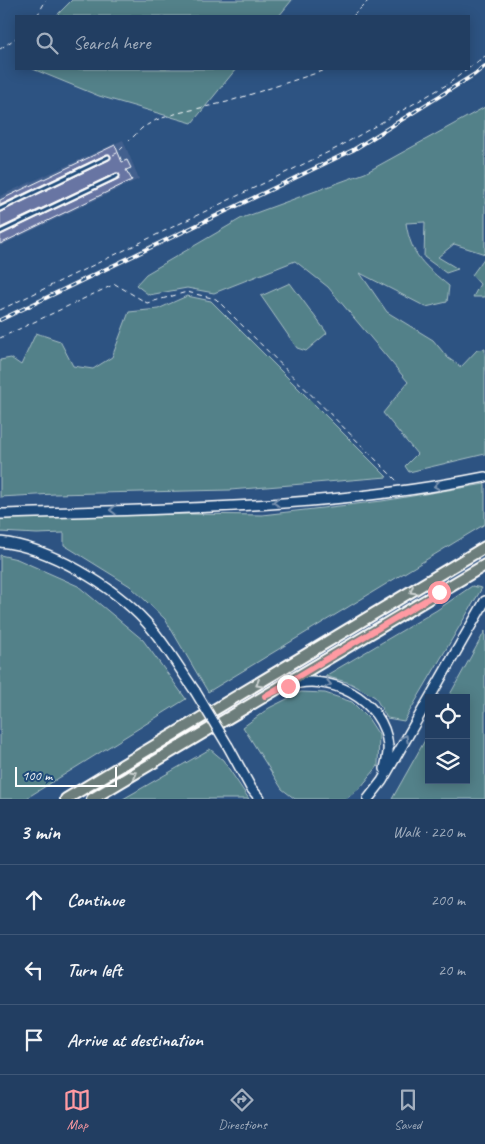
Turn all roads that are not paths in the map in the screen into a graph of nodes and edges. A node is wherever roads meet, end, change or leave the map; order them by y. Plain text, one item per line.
1 (108, 157) road end
2 (117, 176) dead end
3 (0, 209) edge
4 (0, 232) edge
5 (485, 477) edge
6 (0, 514) edge
7 (0, 542) edge
8 (485, 547) edge
9 (485, 565) edge
10 (485, 601) edge
11 (265, 696) junction
12 (382, 781) junction
13 (66, 799) edge
14 (92, 799) edge
15 (260, 799) edge
16 (368, 799) edge

1 - 3 lane
2 - 4 lane
5 -> 6 main road
7 - 15 main road, bridge
8 -> 13 main road
9 - 11 main road
12 -> 10 main road
11 -> 12 main road
14 -> 11 main road
12 - 16 main road

